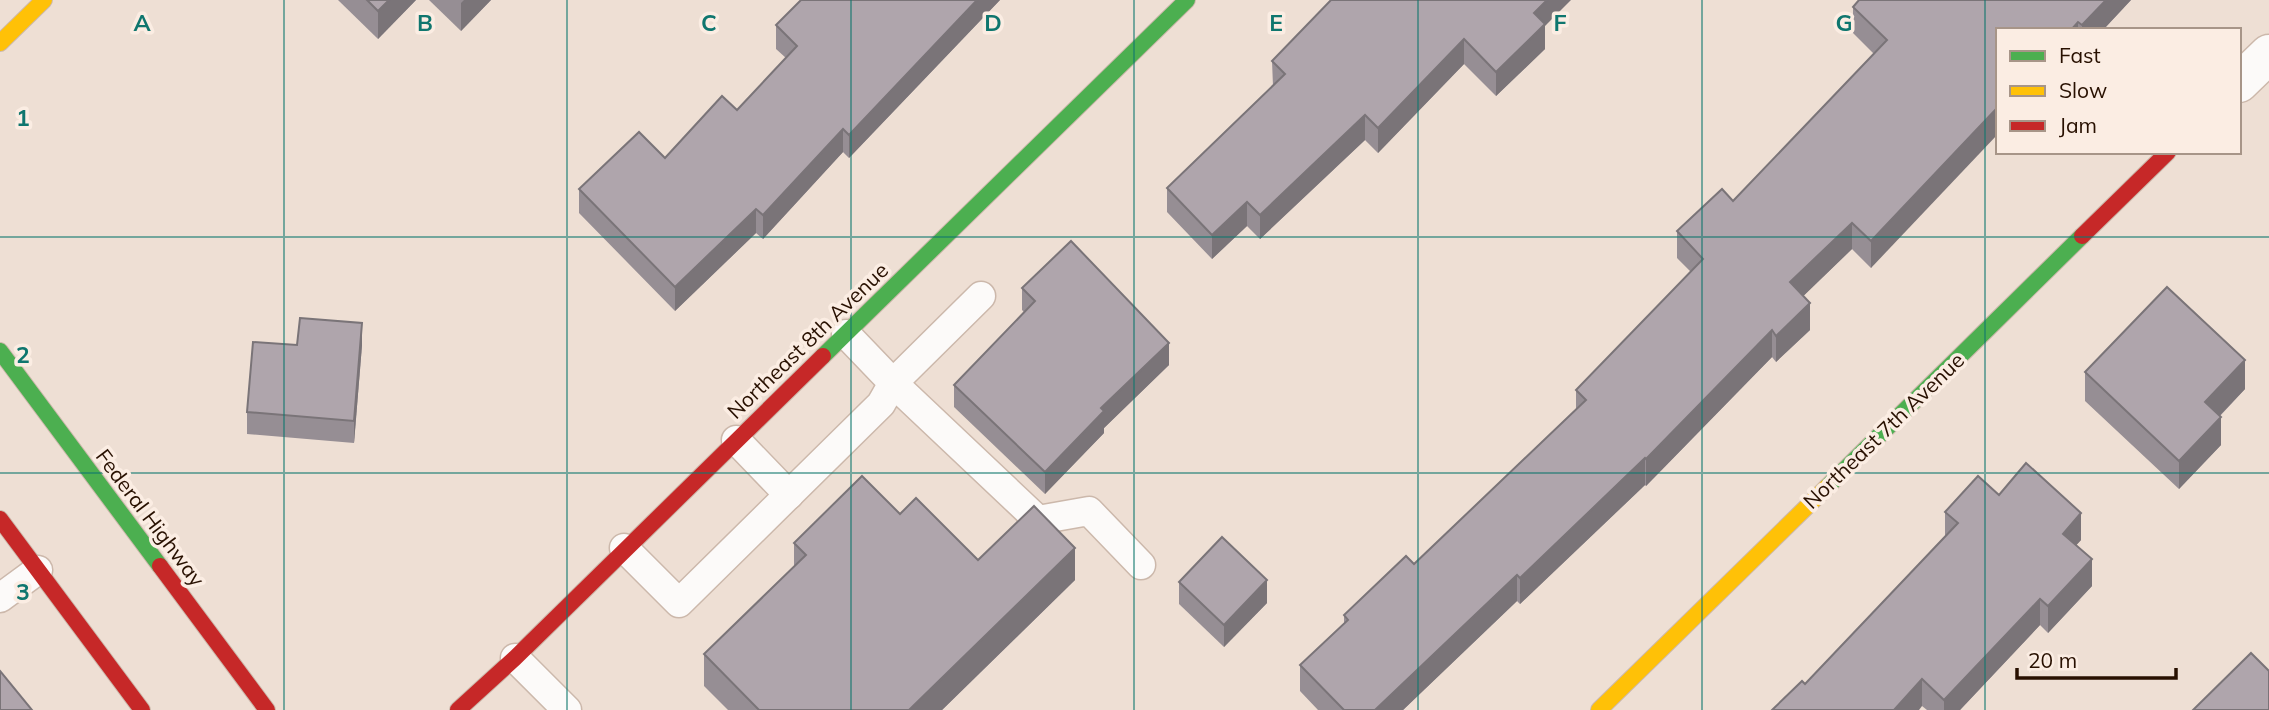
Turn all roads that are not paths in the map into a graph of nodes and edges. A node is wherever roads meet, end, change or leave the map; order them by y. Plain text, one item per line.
1 (44, 0) edge
2 (1186, 0) edge
3 (0, 43) edge
4 (2269, 54) edge
5 (2241, 81) edge
6 (2166, 154) edge
7 (981, 296) dead end
8 (846, 334) junction
9 (0, 351) edge
10 (893, 383) junction
11 (736, 440) junction
12 (789, 495) junction
13 (0, 519) edge
14 (624, 548) junction
15 (1141, 565) dead end
16 (38, 570) junction
17 (0, 598) edge
18 (515, 657) junction
19 (142, 710) edge
20 (267, 710) edge
21 (458, 710) edge
22 (566, 710) edge
23 (1599, 710) edge

1 - 3 street
2 - 8 street, Northeast 8th Avenue
4 - 5 street
6 - 23 street, Northeast 7th Avenue
7 - 10 lane
8 - 10 lane
8 - 11 street, Northeast 8th Avenue
9 - 20 street, Federal Highway
10 - 12 lane
10 - 15 lane
11 - 12 lane
11 - 14 street, Northeast 8th Avenue
12 - 14 lane
13 - 16 street
14 - 18 street, Northeast 8th Avenue
16 - 17 lane
16 - 19 street
18 - 21 street, Northeast 8th Avenue
18 - 22 lane

